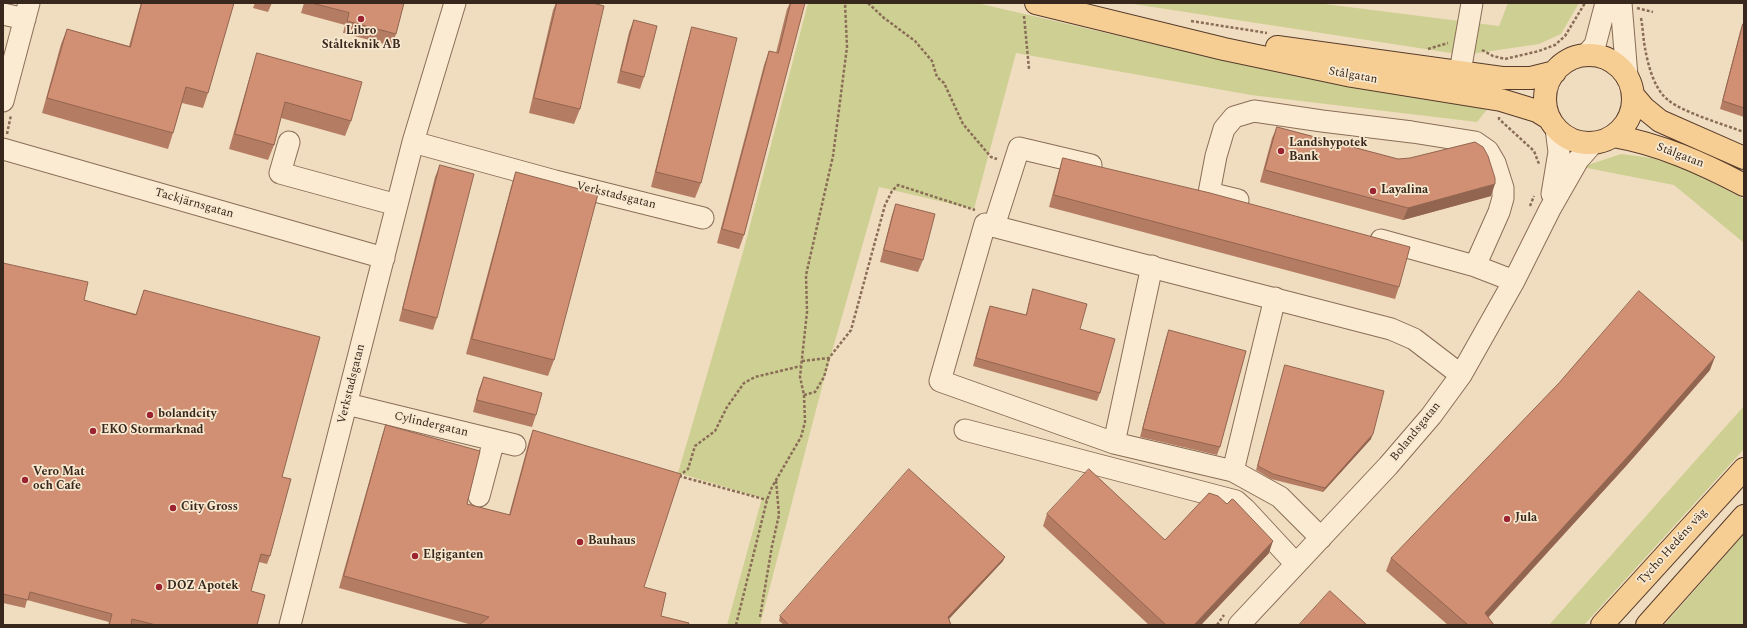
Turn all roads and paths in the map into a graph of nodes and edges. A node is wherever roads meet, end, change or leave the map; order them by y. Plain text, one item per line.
1 (455, 3) edge
2 (846, 3) edge
3 (868, 3) edge
4 (1472, 3) edge
5 (1585, 3) edge
6 (1606, 3) edge
7 (1627, 5) edge
8 (1030, 10) edge
9 (27, 11) edge
10 (1653, 12) dead end
11 (3, 14) edge
12 (1184, 20) dead end
13 (1156, 32) junction
14 (1269, 33) dead end
15 (1464, 44) junction
16 (1426, 49) dead end
17 (1587, 54) junction
18 (1029, 70) dead end
19 (1460, 72) junction
20 (1554, 72) junction
21 (1630, 86) junction
22 (3, 101) edge
23 (1553, 123) junction
24 (1744, 132) edge
25 (1613, 136) junction
26 (288, 142) dead end
27 (414, 142) junction
28 (1593, 143) junction
29 (3, 150) edge
30 (1744, 158) edge
31 (1014, 164) junction
32 (1108, 169) edge
33 (1744, 186) edge
34 (1535, 194) dead end
35 (398, 206) junction
36 (1258, 206) edge
37 (1530, 208) dead end
38 (1550, 209) junction
39 (703, 218) dead end
40 (995, 222) junction
41 (1363, 235) edge
42 (384, 258) junction
43 (1152, 266) junction
44 (1475, 266) junction
45 (1514, 281) junction
46 (1275, 298) junction
47 (829, 358) junction
48 (802, 361) junction
49 (801, 366) junction
50 (1461, 375) junction
51 (804, 395) junction
52 (347, 404) junction
53 (965, 430) dead end
54 (494, 440) junction
55 (1114, 443) junction
56 (515, 445) dead end
57 (1744, 469) edge
58 (1233, 471) junction
59 (776, 479) junction
60 (479, 496) dead end
61 (767, 500) junction
62 (1744, 516) edge
63 (1321, 538) junction
64 (1295, 564) junction
65 (760, 617) dead end
66 (1233, 619) edge
67 (290, 625) edge
68 (736, 625) edge
69 (1217, 625) edge
70 (1602, 625) edge
71 (1648, 625) edge

1 - 27 street, Verkstadsgatan
2 - 48 path
3 - 31 path
4 - 15 street
5 - 15 path
6 - 17 street
7 - 10 path
7 - 21 street
7 - 24 path
8 - 13 main road, Stålgatan
8 - 18 path
9 - 11 street
9 - 22 street
12 - 14 path
13 - 19 main road, Stålgatan
13 - 23 main road, Stålgatan
15 - 16 path
15 - 19 street
17 - 20 main road
17 - 21 main road
19 - 20 main road, Stålgatan
20 - 23 main road
21 - 25 main road
21 - 30 main road, Stålgatan
23 - 28 main road
23 - 38 street, Bolandsgatan
25 - 28 main road
25 - 33 main road, Stålgatan
26 - 35 street
27 - 35 street, Verkstadsgatan
27 - 39 street, Verkstadsgatan
28 - 38 street, Bolandsgatan
29 - 42 street, Tackjärnsgatan
31 - 32 street
31 - 40 street
34 - 37 path
35 - 42 street, Verkstadsgatan
36 - 44 street
38 - 45 street, Bolandsgatan
40 - 43 street
40 - 47 path
40 - 55 street
41 - 44 street
42 - 52 street, Verkstadsgatan
43 - 46 street
43 - 55 street
44 - 45 street
45 - 50 street, Bolandsgatan
46 - 50 street
46 - 58 street
47 - 48 path
47 - 51 path
48 - 49 path
49 - 51 path
49 - 61 path
50 - 63 street, Bolandsgatan
51 - 59 path
52 - 54 street, Cylindergatan
52 - 67 street, Verkstadsgatan
53 - 64 street
54 - 56 street, Cylindergatan
54 - 60 street
55 - 58 street
57 - 70 main road, Tycho Hedéns väg
58 - 63 street
59 - 61 path
59 - 65 path
61 - 68 path
62 - 71 main road
63 - 64 street, Bolandsgatan
64 - 66 street, Bolandsgatan
66 - 69 path

